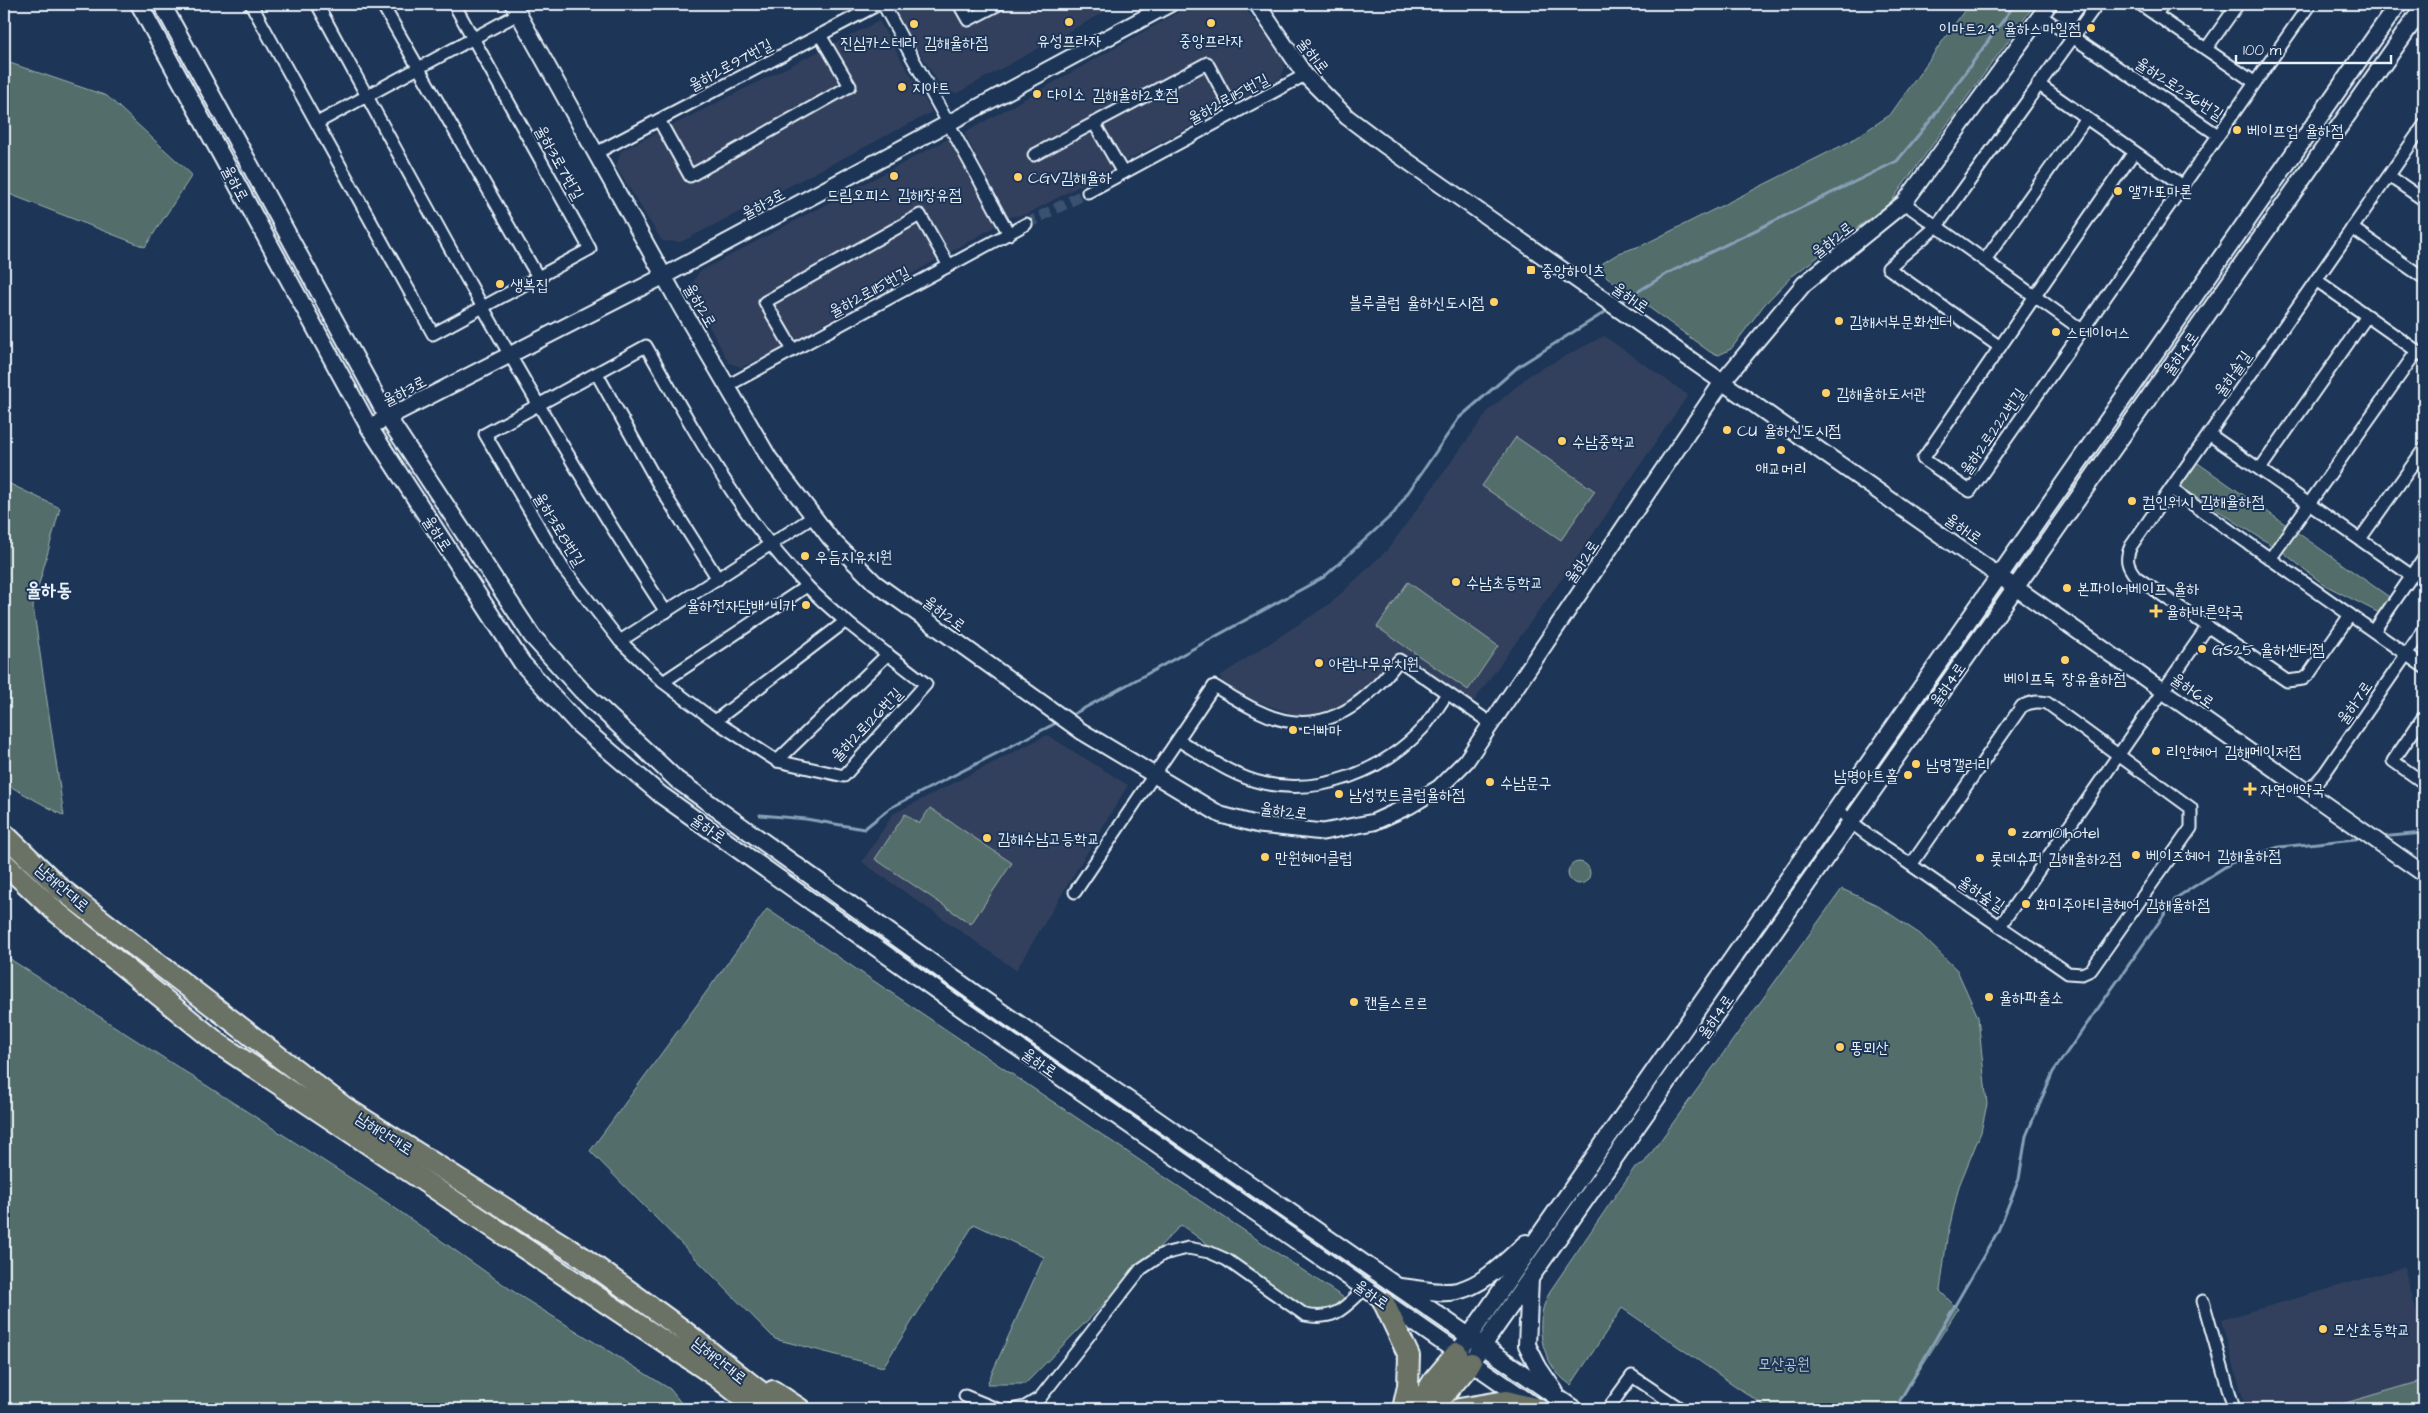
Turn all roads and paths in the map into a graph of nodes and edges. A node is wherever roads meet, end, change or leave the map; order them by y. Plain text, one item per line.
1 (139, 4) edge
2 (162, 4) edge
3 (251, 4) edge
4 (317, 4) edge
5 (382, 4) edge
6 (454, 4) edge
7 (881, 4) edge
8 (959, 4) edge
9 (999, 4) edge
10 (1170, 4) edge
11 (1257, 4) edge
12 (2097, 4) edge
13 (2140, 4) edge
14 (2163, 4) edge
15 (2238, 4) edge
16 (2310, 4) edge
17 (2398, 4) edge
18 (2424, 6) edge
19 (515, 9) edge
20 (2045, 10) edge
21 (2156, 15) junction
22 (820, 35) junction
23 (2073, 37) junction
24 (473, 38) junction
25 (2206, 50) junction
26 (418, 68) junction
27 (1305, 75) junction
28 (2254, 82) junction
29 (2038, 84) junction
30 (367, 96) junction
31 (1234, 113) junction
32 (2086, 118) junction
33 (658, 120) junction
34 (1094, 122) junction
35 (317, 123) junction
36 (948, 123) junction
37 (2424, 125) edge
38 (2218, 135) junction
39 (2134, 152) junction
40 (596, 153) junction
41 (1034, 155) dead end
42 (1123, 173) junction
43 (2389, 176) junction
44 (2183, 186) junction
45 (1088, 192) tunnel mouth
46 (2424, 200) edge
47 (1904, 203) junction
48 (1026, 224) tunnel mouth
49 (1937, 226) junction
50 (2352, 228) junction
51 (1009, 234) junction
52 (1985, 260) junction
53 (949, 266) junction
54 (664, 276) junction
55 (538, 277) junction
56 (2424, 278) edge
57 (2316, 280) junction
58 (2036, 296) junction
59 (484, 307) junction
60 (2367, 316) junction
61 (2082, 330) junction
62 (2000, 347) junction
63 (793, 350) junction
64 (2421, 354) edge
65 (511, 355) junction
66 (597, 374) junction
67 (1722, 381) junction
68 (727, 386) junction
69 (539, 404) junction
70 (388, 418) junction
71 (370, 428) junction
72 (2209, 434) junction
73 (2424, 449) edge
74 (2260, 469) junction
75 (2171, 489) junction
76 (2309, 504) junction
77 (813, 517) junction
78 (2360, 539) junction
79 (771, 546) junction
80 (2270, 558) junction
81 (2424, 558) edge
82 (2000, 575) junction
83 (2412, 576) junction
84 (718, 579) junction
85 (807, 586) junction
86 (2016, 587) junction
87 (666, 612) junction
88 (2350, 615) junction
89 (846, 622) junction
90 (2208, 626) junction
91 (2424, 629) edge
92 (2374, 632) junction
93 (620, 641) junction
94 (888, 654) junction
95 (2406, 654) junction
96 (2424, 667) edge
97 (664, 682) junction
98 (2162, 689) junction
99 (1447, 694) junction
100 (2424, 716) edge
101 (715, 721) junction
102 (1492, 724) junction
103 (1178, 740) junction
104 (2118, 755) junction
105 (777, 761) junction
106 (1155, 775) junction
107 (2424, 783) edge
108 (2308, 792) junction
109 (1838, 808) junction
110 (1850, 823) junction
111 (4, 834) edge
112 (4, 863) edge
113 (1912, 865) junction
114 (2422, 872) edge
115 (1075, 892) dead end
116 (2000, 926) junction
117 (1546, 1225) junction
118 (1530, 1278) junction
119 (1398, 1287) junction
120 (1364, 1289) junction
121 (2203, 1301) dead end
122 (1384, 1303) junction
123 (680, 1328) junction
124 (1469, 1336) junction
125 (1483, 1346) junction
126 (1464, 1358) junction
127 (965, 1396) dead end
128 (1567, 1405) edge
129 (758, 1409) edge
130 (782, 1409) edge
131 (800, 1409) edge
132 (997, 1409) edge
133 (1015, 1409) edge
134 (1403, 1409) edge
135 (1416, 1409) edge
136 (1432, 1409) edge
137 (1459, 1409) edge
138 (1539, 1409) edge
139 (1608, 1409) edge
140 (1681, 1409) edge
141 (2234, 1409) edge

1 - 71 main road, 율하로
2 - 70 main road, 율하로
3 - 35 street, 율하3로7번길
4 - 30 street
5 - 26 street
6 - 24 street, 율하3로7번길
7 - 22 street, 율하2로97번길
7 - 36 street
8 - 9 street
10 - 36 street, 율하3로
11 - 27 street, 율하1로
12 - 23 street
13 - 21 street
14 - 21 street
15 - 25 street
16 - 28 street, 율하2로236번길
17 - 82 main road, 율하4로
18 - 86 main road, 율하4로
19 - 24 street
19 - 40 street, 율하2로
20 - 23 street, 율하2로236번길
20 - 47 street, 율하2로
21 - 25 street
22 - 33 street, 율하2로97번길
22 - 33 street
23 - 29 street
23 - 38 street, 율하2로236번길
24 - 26 street
24 - 55 street, 율하3로7번길
25 - 28 street
26 - 30 street
26 - 55 street
27 - 31 street, 율하2로115번길
27 - 67 street, 율하1로
28 - 38 street, 율하2로236번길
29 - 32 street
29 - 49 street
30 - 35 street
30 - 59 street
31 - 34 street
31 - 42 street, 율하2로115번길
32 - 39 street
32 - 52 street
33 - 40 street, 율하2로97번길
34 - 41 street
34 - 42 street
35 - 59 street, 율하3로7번길
36 - 51 street
36 - 54 street, 율하3로
37 - 43 street, 율하솔길
38 - 44 street, 율하2로222번길
39 - 44 street
39 - 58 street, 율하2로222번길
40 - 54 street, 율하2로
42 - 45 street, 율하2로115번길
43 - 46 street
43 - 50 street, 율하솔길
44 - 61 street, 율하2로222번길
47 - 49 street
47 - 67 street, 율하2로
48 - 51 street, 율하2로115번길
49 - 52 street
49 - 62 street
50 - 56 street
50 - 57 street, 율하솔길
51 - 53 street, 율하2로115번길
52 - 58 street
53 - 63 street, 율하2로115번길
53 - 63 street
54 - 65 street, 율하3로
54 - 68 street, 율하2로
55 - 59 street, 율하3로7번길
57 - 60 street
57 - 72 street, 율하솔길
58 - 61 street
58 - 62 street, 율하2로222번길
59 - 65 street
60 - 64 street
60 - 74 street
61 - 62 street, 율하2로222번길
63 - 68 street, 율하2로115번길
64 - 76 street
65 - 69 street
65 - 70 street, 율하3로
66 - 69 street, 율하3로8번길
66 - 79 street, 율하3로8번길
66 - 84 street
67 - 82 street, 율하1로
67 - 102 street, 율하2로
68 - 77 street, 율하2로
69 - 87 street
69 - 93 street, 율하3로8번길
70 - 71 street, 율하3로
70 - 119 main road, 율하로
71 - 120 main road, 율하로
72 - 74 street
72 - 75 street, 율하솔길
73 - 78 street
74 - 76 street
75 - 80 street
75 - 90 street, 율하솔길
76 - 78 street
76 - 80 street
77 - 79 street
77 - 106 street, 율하2로
78 - 83 street
79 - 84 street
79 - 85 street, 율하2로126번길
80 - 88 street
81 - 83 street
82 - 86 street, 율하1로
82 - 109 main road, 율하4로
83 - 92 street
84 - 87 street
85 - 89 street, 율하2로126번길
85 - 97 street
86 - 98 street, 율하6로
86 - 110 main road, 율하4로
87 - 93 street
88 - 90 street, 율하솔길
88 - 92 street
89 - 94 street, 율하2로126번길
89 - 101 street
90 - 98 street, 율하숲길
91 - 95 street, 율하7로
92 - 95 street
93 - 97 street, 율하2로126번길
94 - 105 street, 율하2로126번길
94 - 105 street, 율하2로126번길
95 - 96 street
95 - 108 street, 율하7로
97 - 101 street, 율하2로126번길
98 - 104 street, 율하숲길
98 - 108 street, 율하6로
99 - 102 street
99 - 103 street
99 - 103 street
100 - 107 street
101 - 105 street, 율하2로126번길
102 - 106 street, 율하2로
103 - 106 street
104 - 113 street
104 - 116 street, 율하숲길
104 - 116 street
106 - 115 street
108 - 114 street, 율하6로
109 - 110 street, 율하숲길
109 - 117 main road, 율하4로
110 - 113 street, 율하숲길
110 - 118 main road, 율하4로
111 - 123 highway, 남해안대로
112 - 129 highway, 남해안대로
113 - 116 street, 율하숲길
117 - 119 main road
117 - 124 main road, 율하4로
118 - 125 main road, 율하4로
118 - 128 main road
119 - 124 main road, 율하로
120 - 122 main road, 율하로
120 - 133 street
121 - 141 street
122 - 126 main road, 율하로
122 - 134 highway
123 - 130 highway, 남해안대로
123 - 131 highway
124 - 125 main road, 율하로
124 - 126 main road, 율하4로
125 - 126 main road, 율하4로
125 - 128 main road
126 - 135 highway
126 - 136 highway
126 - 138 main road, 율하로
127 - 132 street
137 - 138 highway
139 - 140 street

